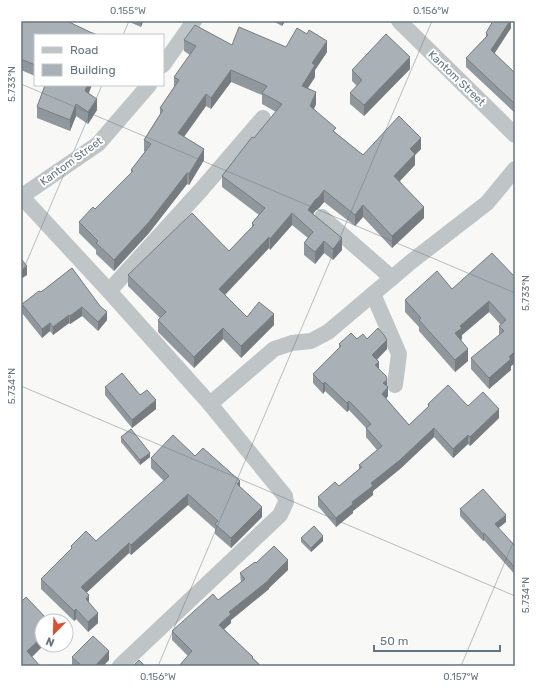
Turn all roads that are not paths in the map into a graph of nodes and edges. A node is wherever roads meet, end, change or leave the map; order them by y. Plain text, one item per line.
1 (194, 21) edge
2 (398, 21) edge
3 (164, 64) edge
4 (148, 86) edge
5 (263, 118) dead end
6 (515, 135) edge
7 (515, 169) edge
8 (21, 196) edge
9 (322, 217) dead end
10 (392, 278) junction
11 (109, 291) junction
12 (373, 294) junction
13 (395, 386) dead end
14 (210, 404) junction
15 (120, 666) edge

1 - 3 street
2 - 6 street, Kantom Street
4 - 8 street, Kantom Street
5 - 11 street
7 - 10 street
8 - 11 street
9 - 10 street
10 - 12 street
11 - 14 street
12 - 13 street
12 - 14 street
14 - 15 street

